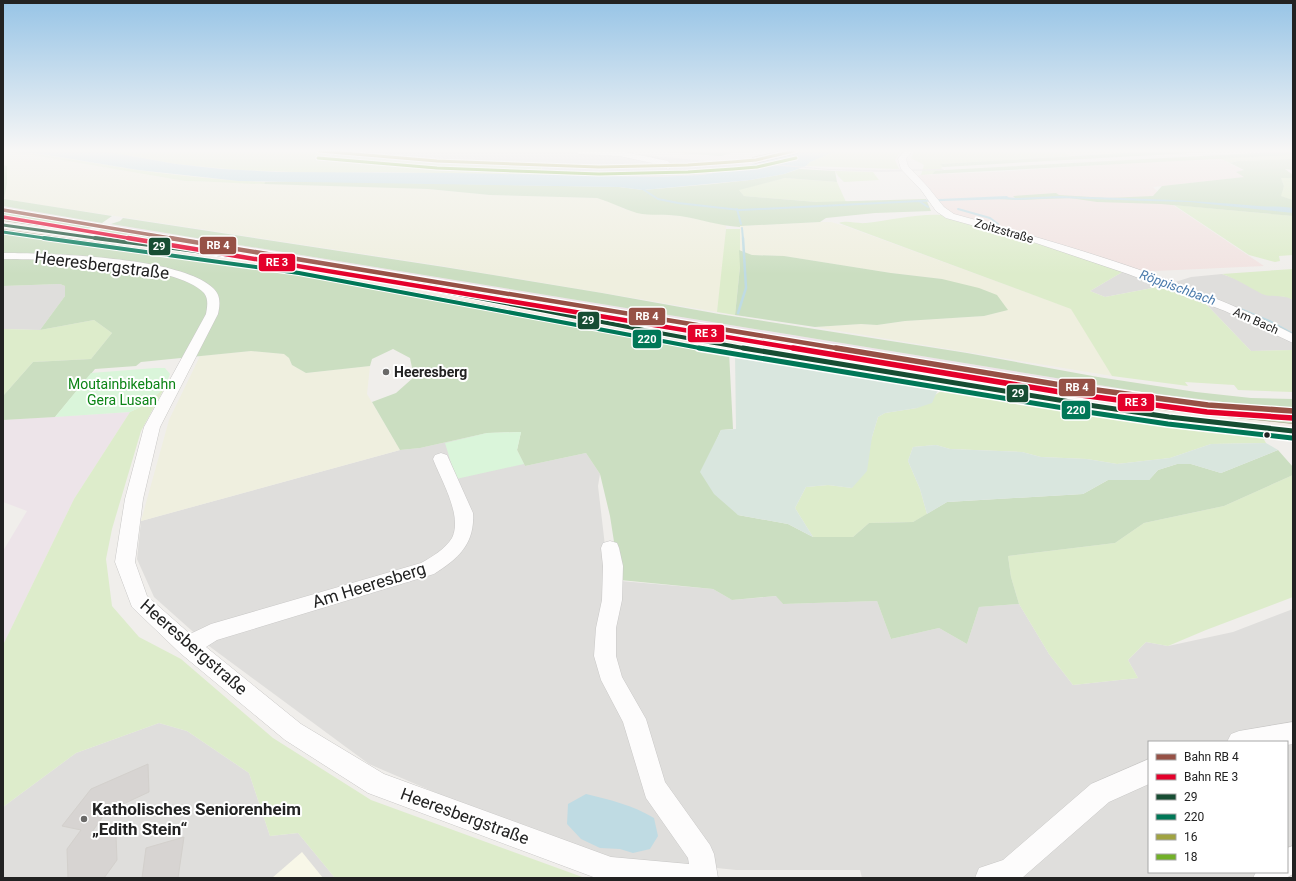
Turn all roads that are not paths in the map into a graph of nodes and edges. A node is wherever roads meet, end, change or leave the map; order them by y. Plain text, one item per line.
1 (927, 192) edge
2 (3, 225) edge
3 (3, 256) edge
4 (1106, 263) joint
5 (1293, 339) edge
6 (1293, 431) edge
7 (441, 459) dead end
8 (610, 548) dead end
9 (188, 646) junction
10 (1293, 733) edge
11 (1245, 741) edge
12 (1148, 771) edge
13 (699, 878) edge
14 (704, 878) edge
15 (989, 878) edge

1 - 4 street, Zoitzstraße
2 - 6 main road
3 - 9 street, Heeresbergstraße
4 - 5 street, Am Bach
7 - 9 street, Am Heeresberg
8 - 14 street
9 - 13 street, Heeresbergstraße
10 - 11 street
12 - 15 street

